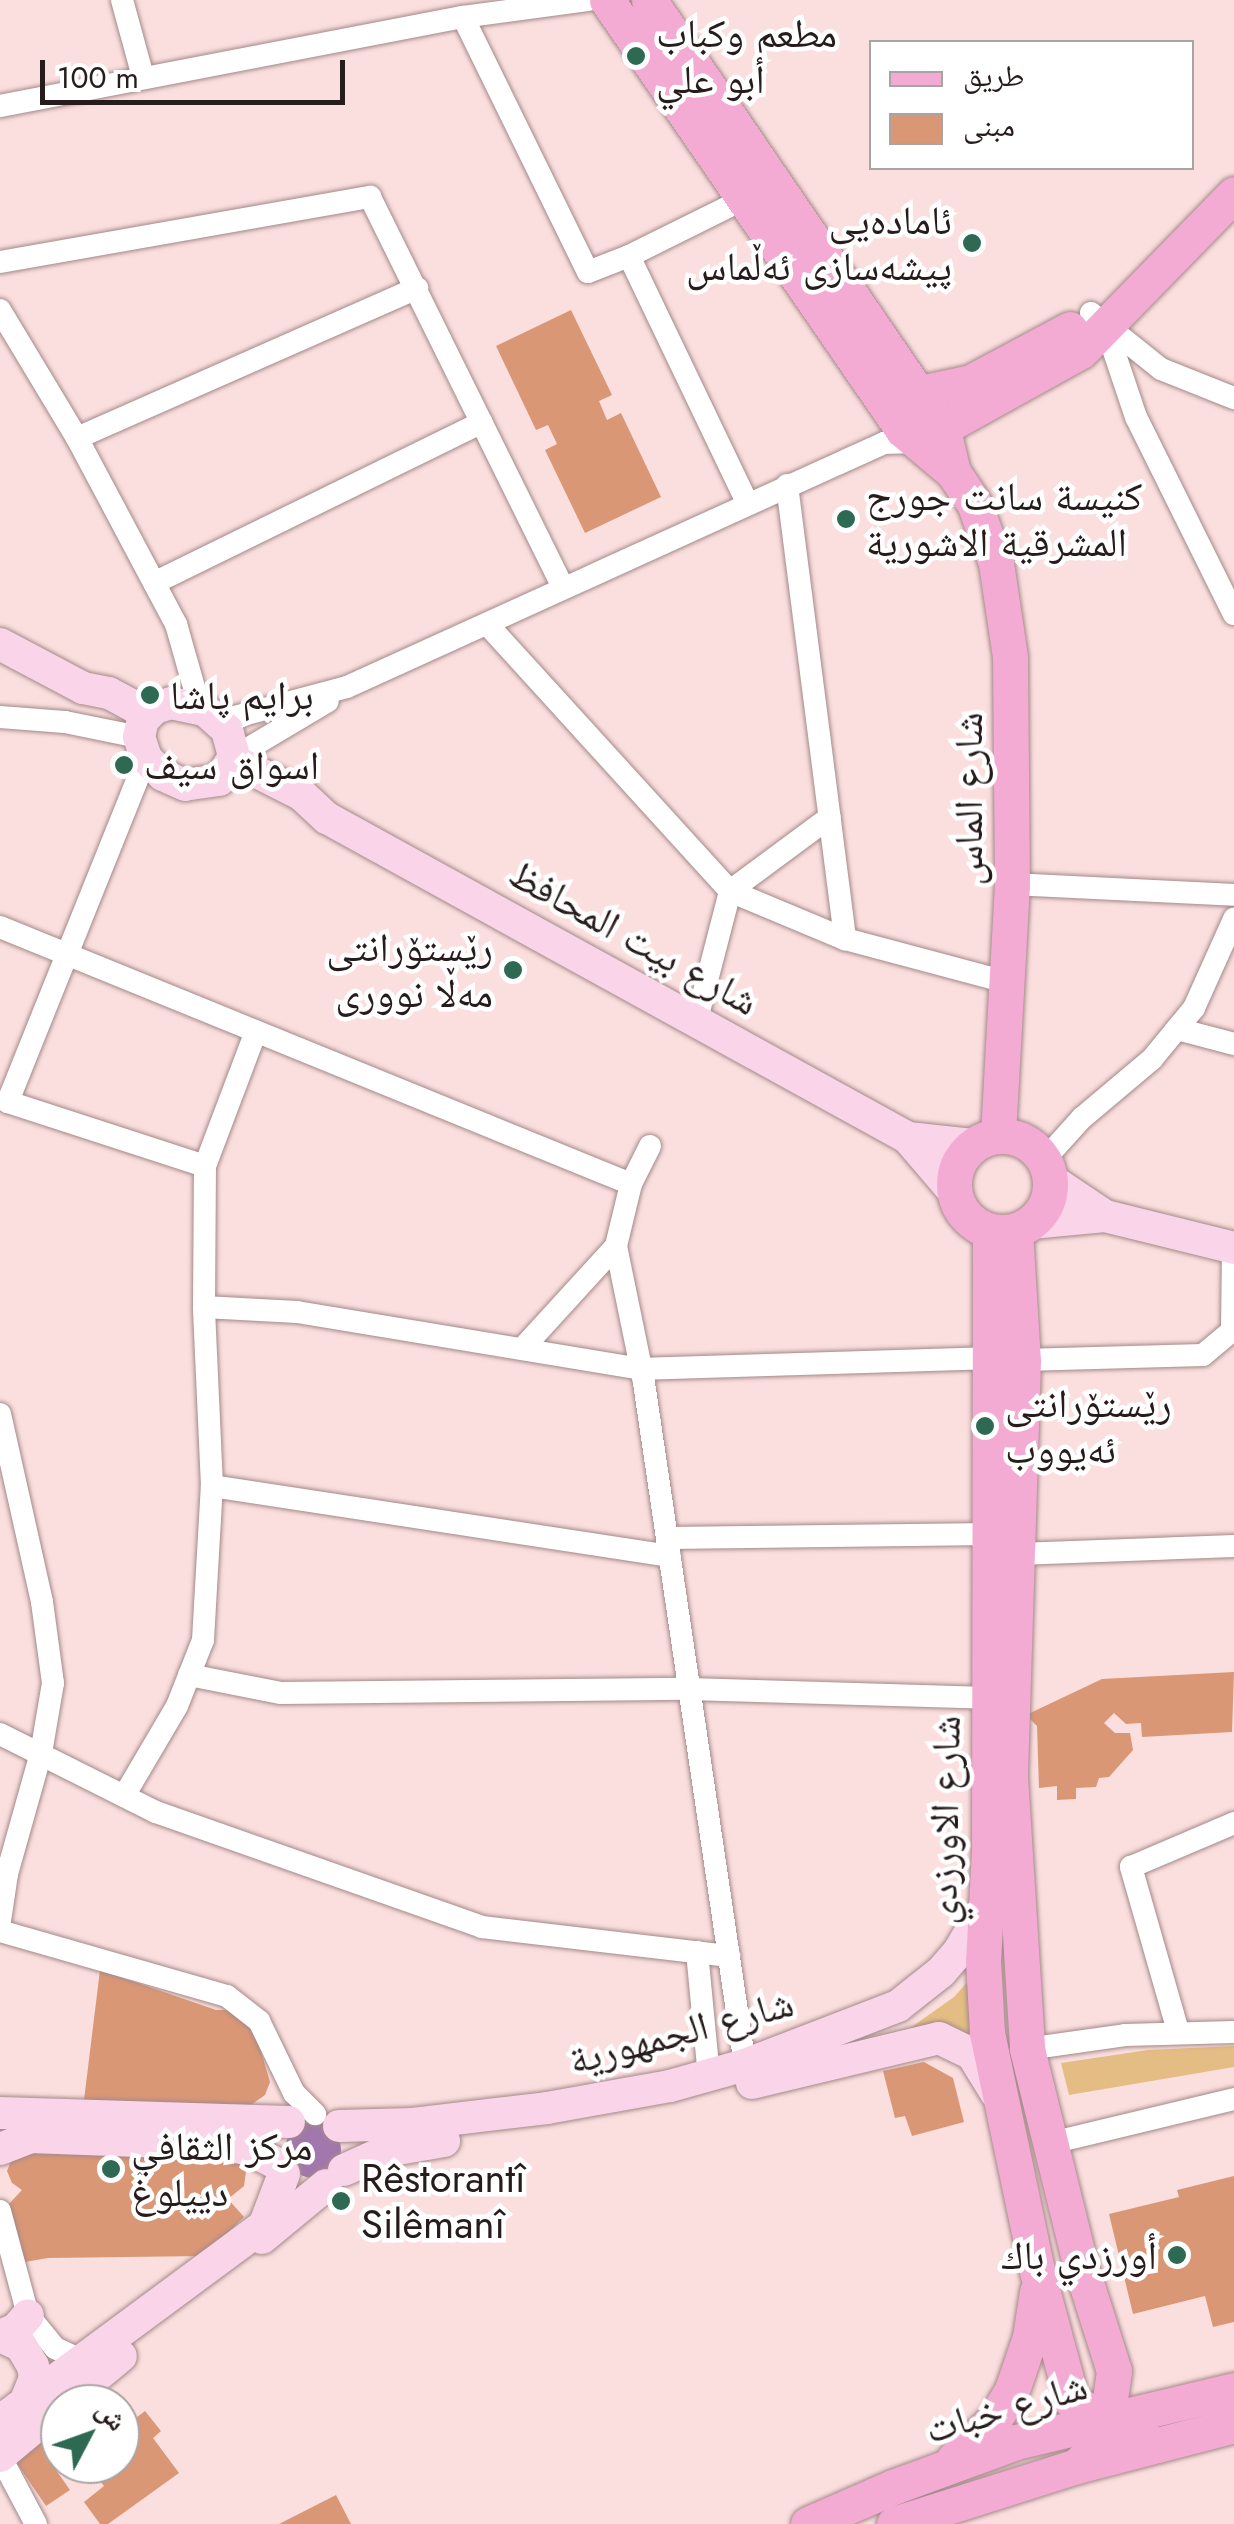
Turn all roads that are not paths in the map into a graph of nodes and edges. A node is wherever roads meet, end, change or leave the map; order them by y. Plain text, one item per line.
1 (122, 0) edge
2 (588, 0) edge
3 (607, 0) edge
4 (649, 0) edge
5 (464, 17) junction
6 (143, 77) junction
7 (0, 106) edge
8 (1234, 166) edge
9 (744, 198) junction
10 (1227, 213) edge
11 (629, 256) junction
12 (0, 262) edge
13 (417, 288) junction
14 (0, 310) edge
15 (1098, 320) junction
16 (920, 393) junction
17 (1234, 398) edge
18 (482, 422) junction
19 (929, 436) junction
20 (77, 438) junction
21 (787, 486) junction
22 (748, 504) junction
23 (154, 583) junction
24 (564, 588) junction
25 (1234, 614) edge
26 (486, 624) junction
27 (0, 644) edge
28 (347, 688) junction
29 (210, 714) junction
30 (0, 717) edge
31 (143, 735) junction
32 (229, 766) junction
33 (830, 817) junction
34 (1012, 884) junction
35 (730, 892) junction
36 (1234, 895) edge
37 (1234, 919) edge
38 (0, 928) edge
39 (845, 939) junction
40 (64, 953) junction
41 (1010, 983) junction
42 (697, 1019) junction
43 (1177, 1029) junction
44 (256, 1031) junction
45 (1234, 1044) edge
46 (4, 1107) edge
47 (908, 1138) junction
48 (986, 1141) junction
49 (650, 1146) dead end
50 (205, 1166) junction
51 (1047, 1170) junction
52 (631, 1184) junction
53 (955, 1193) junction
54 (1105, 1216) junction
55 (1012, 1228) junction
56 (616, 1246) junction
57 (1234, 1248) edge
58 (204, 1307) junction
59 (522, 1349) junction
60 (1007, 1359) junction
61 (641, 1369) junction
62 (0, 1414) edge
63 (212, 1486) junction
64 (1004, 1544) junction
65 (1234, 1546) edge
66 (669, 1548) junction
67 (189, 1675) junction
68 (689, 1689) junction
69 (988, 1698) junction
70 (0, 1734) edge
71 (41, 1754) junction
72 (124, 1796) junction
73 (1234, 1823) edge
74 (4, 1873) edge
75 (988, 1900) junction
76 (0, 1921) edge
77 (0, 1931) edge
78 (696, 1952) junction
79 (730, 1956) junction
80 (1178, 2030) junction
81 (1234, 2032) edge
82 (1028, 2049) junction
83 (746, 2065) junction
84 (709, 2076) junction
85 (998, 2097) junction
86 (1234, 2099) edge
87 (0, 2113) edge
88 (315, 2121) junction
89 (1051, 2144) junction
90 (0, 2149) edge
91 (281, 2169) junction
92 (335, 2177) junction
93 (1060, 2180) junction
94 (1020, 2192) junction
95 (0, 2211) edge
96 (1037, 2271) junction
97 (28, 2315) junction
98 (0, 2336) edge
99 (81, 2360) junction
100 (1114, 2371) junction
101 (1234, 2373) edge
102 (86, 2384) edge
103 (1234, 2390) edge
104 (26, 2400) junction
105 (1107, 2420) junction
106 (0, 2421) edge
107 (40, 2423) edge
108 (1234, 2425) edge
109 (1147, 2432) junction
110 (1077, 2438) junction
111 (0, 2456) edge
112 (947, 2466) junction
113 (36, 2524) edge
114 (808, 2524) edge
115 (894, 2524) edge

1 - 6 street
2 - 5 street
3 - 9 main road, شارع الماس
4 - 16 main road, شارع الماس
5 - 6 street
5 - 11 street
6 - 7 street
8 - 15 main road
9 - 11 street
9 - 19 main road, شارع الماس
10 - 15 main road
11 - 22 street
12 - 13 street
13 - 18 street
13 - 20 street
14 - 20 street
15 - 16 main road
15 - 17 street
15 - 19 main road
15 - 25 street
16 - 19 main road, شارع الماس
18 - 23 street
18 - 24 street
19 - 21 street
19 - 34 main road, شارع الماس
20 - 23 street
21 - 22 street
21 - 33 street
22 - 24 street
23 - 29 street
24 - 26 street
26 - 28 street
26 - 35 street
27 - 31 street, شارع بيت المحافظ
28 - 29 street
28 - 32 street
29 - 31 street
29 - 32 street
30 - 31 street
31 - 32 street, شارع بيت المحافظ
31 - 40 street
32 - 42 street, شارع بيت المحافظ
33 - 35 street
33 - 39 street
34 - 36 street
34 - 41 main road, شارع الماس
35 - 39 street
35 - 42 street
37 - 43 street
38 - 40 street
39 - 41 street
40 - 44 street
40 - 46 street
41 - 48 main road, شارع الماس
42 - 47 street, شارع بيت المحافظ
43 - 45 street
43 - 51 street
44 - 50 street
44 - 52 street
46 - 50 street
47 - 48 street, شارع بيت المحافظ
47 - 53 street, شارع بيت المحافظ
48 - 51 main road
48 - 53 main road
49 - 52 street
50 - 58 street
51 - 54 street
51 - 55 main road
52 - 56 street
53 - 55 main road
54 - 55 street
54 - 57 street
55 - 60 main road, شارع الاورزدي
56 - 59 street
56 - 61 street
57 - 60 street
58 - 59 street
58 - 63 street
59 - 61 street
60 - 61 street
60 - 64 main road, شارع الاورزدي
61 - 66 street
62 - 71 street
63 - 66 street
63 - 67 street
64 - 65 street
64 - 66 street
64 - 69 main road, شارع الاورزدي
64 - 82 main road, شارع الاورزدي
66 - 68 street
67 - 68 street
67 - 72 street
68 - 69 street
68 - 79 street
69 - 75 main road, شارع الاورزدي
70 - 71 street
71 - 72 street
71 - 74 street
72 - 78 street
73 - 80 street
74 - 76 street
75 - 83 street, شارع الجمهورية
75 - 85 main road, شارع الاورزدي
77 - 88 street
78 - 79 street
78 - 84 street
79 - 83 street
80 - 81 street
80 - 82 street
82 - 89 main road, شارع الاورزدي
83 - 84 street, شارع الجمهورية
84 - 88 street, شارع الجمهورية
85 - 92 street, شارع الجمهورية
85 - 94 main road, شارع الاورزدي
86 - 89 street
87 - 88 street, شارع الجمهورية
88 - 91 street
88 - 92 street
89 - 93 main road, شارع الاورزدي
90 - 91 street
91 - 92 street
91 - 99 street
92 - 102 street, شارع الجمهورية
93 - 94 main road
93 - 100 main road, شارع الاورزدي
94 - 96 main road, شارع الاورزدي
95 - 97 street
96 - 110 main road, شارع الاورزدي
96 - 112 main road
97 - 98 street
97 - 99 street
98 - 104 street
99 - 104 street
100 - 101 main road
100 - 105 main road
103 - 109 main road, شارع خبات
104 - 106 street
105 - 109 main road, شارع خبات
105 - 110 main road
107 - 111 street, شارع الجمهورية
108 - 109 main road, شارع خبات
109 - 110 main road, شارع خبات
110 - 112 main road, شارع خبات
110 - 115 main road, شارع خبات
111 - 113 street
112 - 114 main road, شارع خبات

